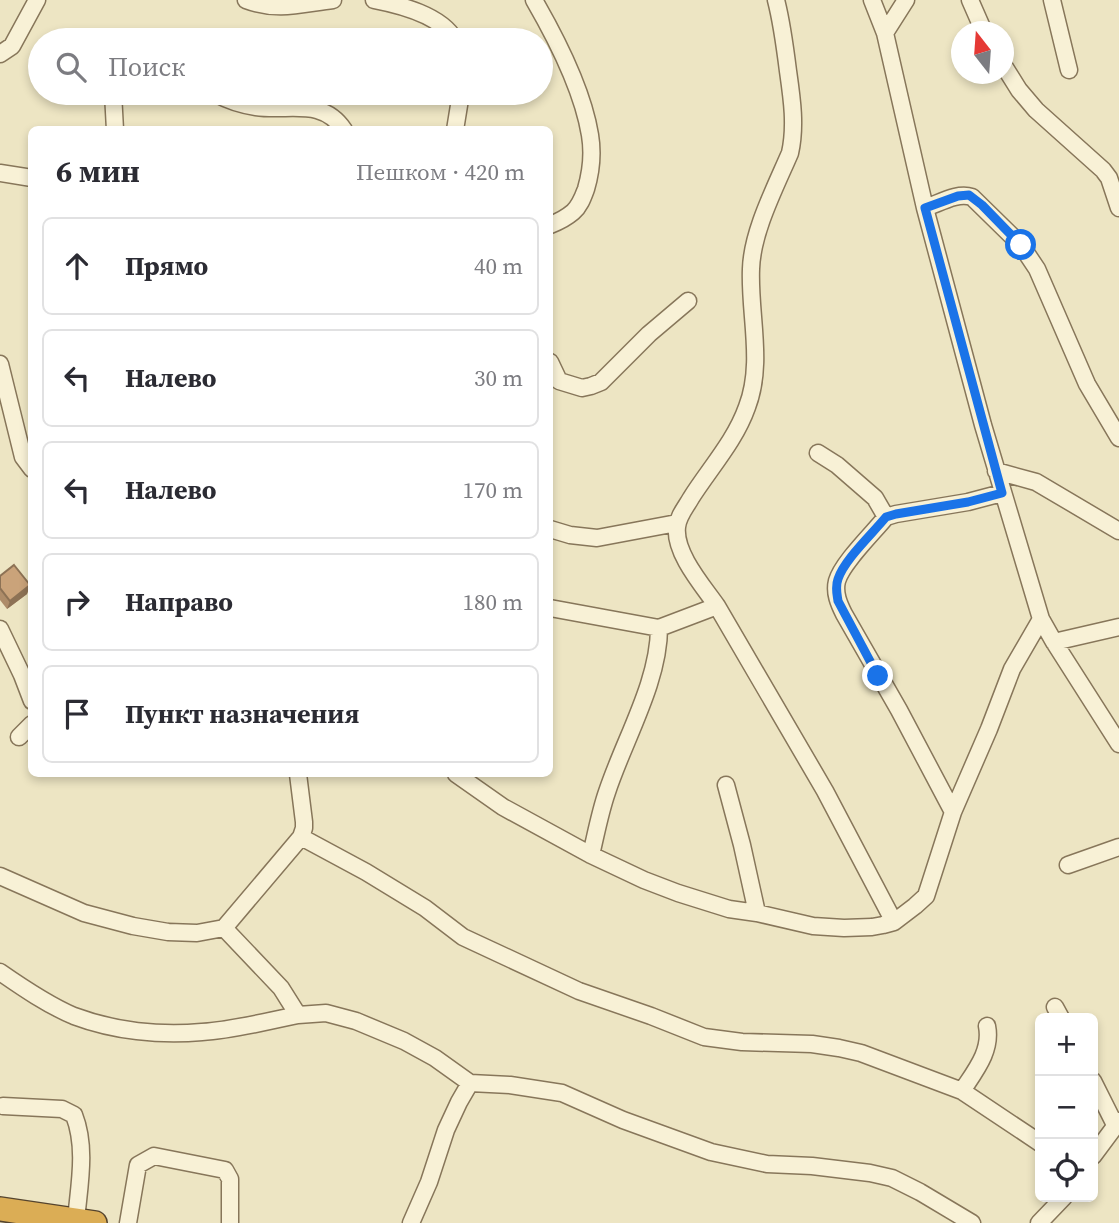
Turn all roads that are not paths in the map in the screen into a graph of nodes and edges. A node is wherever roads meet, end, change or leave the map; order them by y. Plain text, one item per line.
1 (37, 0) edge
2 (246, 0) edge
3 (333, 0) edge
4 (374, 0) edge
5 (534, 0) edge
6 (776, 0) edge
7 (872, 0) edge
8 (906, 0) edge
9 (970, 0) edge
10 (1052, 0) edge
11 (979, 21) edge
12 (445, 28) edge
13 (550, 28) edge
14 (885, 33) junction
15 (553, 34) edge
16 (0, 54) edge
17 (1069, 70) dead end
18 (1014, 82) edge
19 (115, 105) edge
20 (248, 105) edge
21 (459, 105) edge
22 (115, 126) edge
23 (341, 126) edge
24 (456, 126) edge
25 (0, 173) edge
26 (28, 177) edge
27 (925, 208) junction
28 (1119, 208) edge
29 (553, 224) edge
30 (688, 301) dead end
31 (0, 364) edge
32 (554, 384) edge
33 (1119, 438) edge
34 (818, 453) dead end
35 (28, 464) edge
36 (996, 471) junction
37 (1002, 493) junction
38 (886, 517) junction
39 (677, 523) junction
40 (553, 530) edge
41 (1119, 531) edge
42 (717, 606) junction
43 (553, 609) edge
44 (1041, 618) junction
45 (1119, 626) edge
46 (659, 628) junction
47 (0, 629) edge
48 (1054, 642) junction
49 (28, 691) edge
50 (28, 728) edge
51 (19, 737) dead end
52 (1119, 744) edge
53 (298, 777) edge
54 (460, 777) edge
55 (726, 785) dead end
56 (953, 812) junction
57 (301, 837) junction
58 (1119, 847) edge
59 (591, 855) junction
60 (1068, 865) dead end
61 (0, 876) edge
62 (757, 913) junction
63 (894, 922) junction
64 (224, 928) junction
65 (0, 972) edge
66 (299, 1015) junction
67 (987, 1026) dead end
68 (470, 1083) junction
69 (962, 1090) junction
70 (1098, 1090) edge
71 (2, 1106) dead end
72 (1117, 1124) edge
73 (1035, 1140) edge
74 (1098, 1149) edge
75 (1059, 1202) edge
76 (0, 1209) edge
77 (86, 1222) edge
78 (128, 1223) edge
79 (230, 1223) edge
80 (411, 1223) edge
81 (972, 1223) edge
82 (1039, 1223) edge

1 - 16 lane
2 - 3 lane
4 - 12 lane
5 - 13 lane
6 - 39 lane
7 - 14 lane
8 - 14 lane
9 - 11 lane
10 - 17 lane
14 - 27 lane
15 - 29 lane
18 - 28 lane
19 - 22 lane
20 - 23 lane
21 - 24 lane
25 - 26 lane
27 - 33 lane
27 - 36 lane
30 - 32 lane
31 - 35 lane
34 - 38 lane
36 - 37 lane
36 - 41 lane
37 - 38 lane
37 - 44 lane
38 - 56 lane
39 - 40 lane
39 - 42 lane
42 - 46 lane
42 - 63 lane
43 - 46 lane
44 - 48 lane
44 - 56 lane
45 - 48 lane
46 - 59 lane
47 - 49 lane
48 - 52 lane
50 - 51 lane
53 - 57 lane
54 - 59 lane
55 - 62 lane
56 - 63 lane
57 - 64 lane
57 - 69 lane
58 - 60 lane
59 - 62 lane
61 - 64 lane
62 - 63 lane
64 - 66 lane
65 - 66 lane
66 - 68 lane
67 - 69 lane
68 - 80 lane
68 - 81 lane
69 - 73 lane
70 - 72 lane
71 - 77 lane
72 - 74 lane
75 - 82 lane
76 - 77 highway
78 - 79 lane

